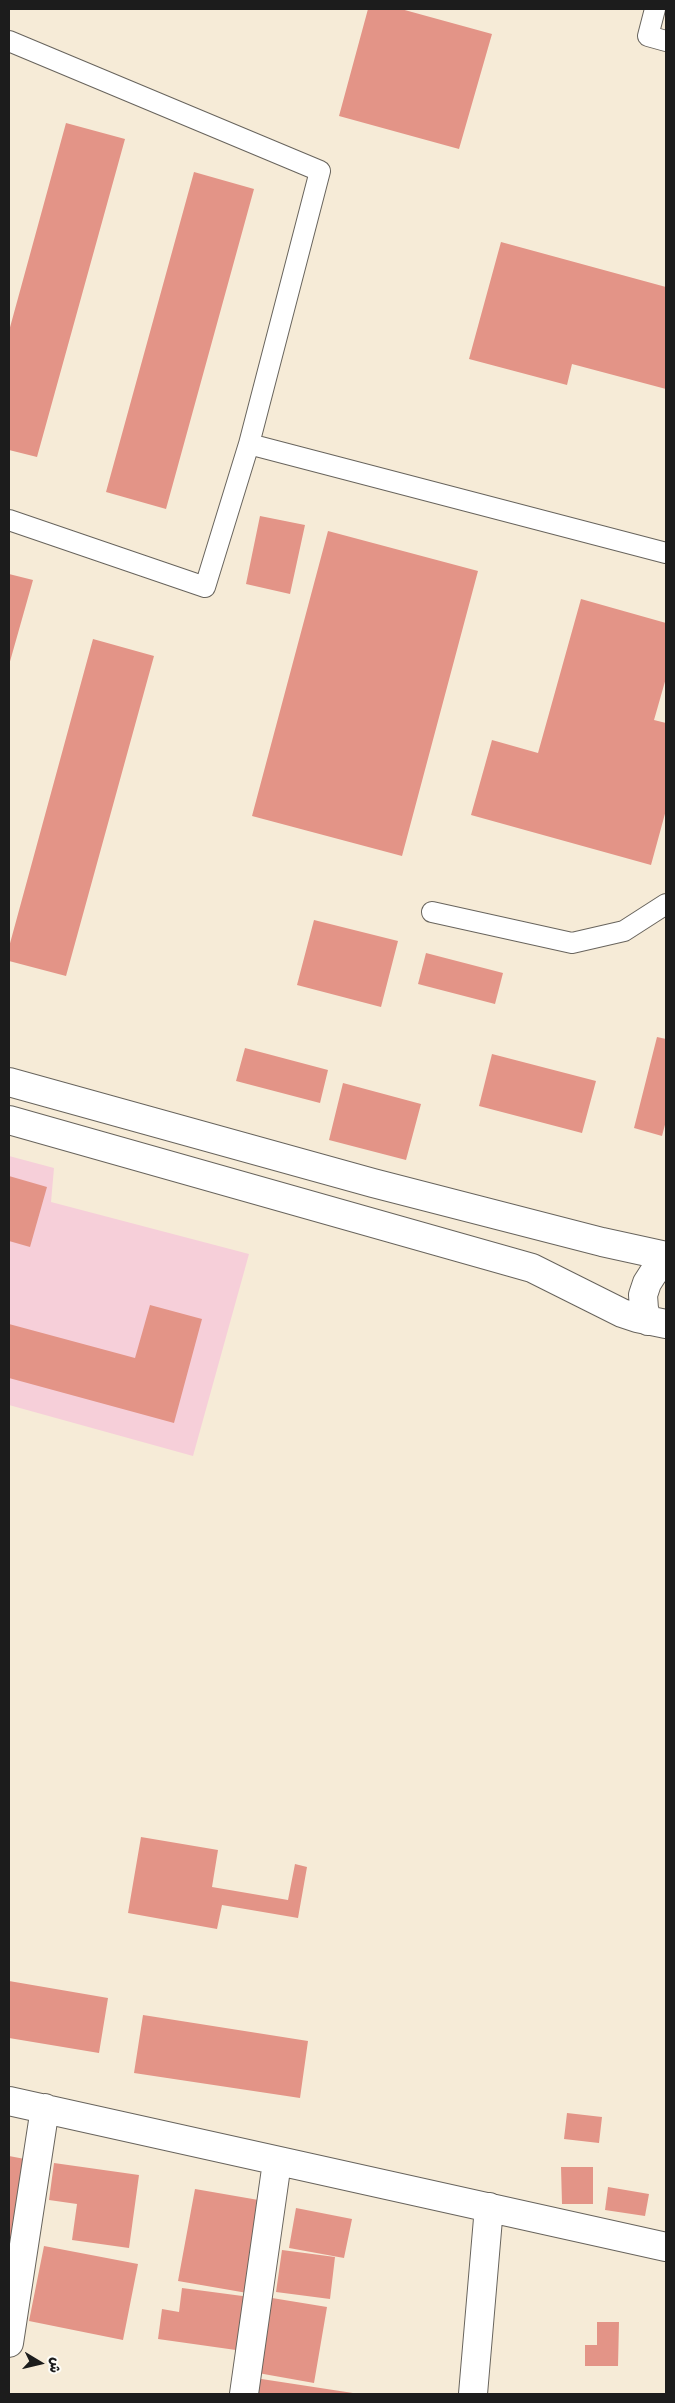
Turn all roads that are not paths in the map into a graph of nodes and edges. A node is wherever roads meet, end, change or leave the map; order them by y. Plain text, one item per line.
1 (655, 9) edge
2 (9, 40) edge
3 (666, 41) edge
4 (249, 444) junction
5 (9, 520) edge
6 (666, 553) edge
7 (666, 904) edge
8 (432, 912) dead end
9 (9, 1082) edge
10 (9, 1120) edge
11 (666, 1256) edge
12 (666, 1263) edge
13 (657, 1322) edge
14 (9, 2101) edge
15 (46, 2108) junction
16 (277, 2162) junction
17 (489, 2207) junction
18 (666, 2247) edge
19 (9, 2343) edge
20 (244, 2394) edge
21 (473, 2394) edge

1 - 3 lane
2 - 4 lane
4 - 5 lane
4 - 6 lane
7 - 8 lane
9 - 11 street
10 - 13 street
12 - 13 street
14 - 15 street
15 - 16 street
15 - 19 street
16 - 17 street
16 - 20 street
17 - 18 street
17 - 21 street

